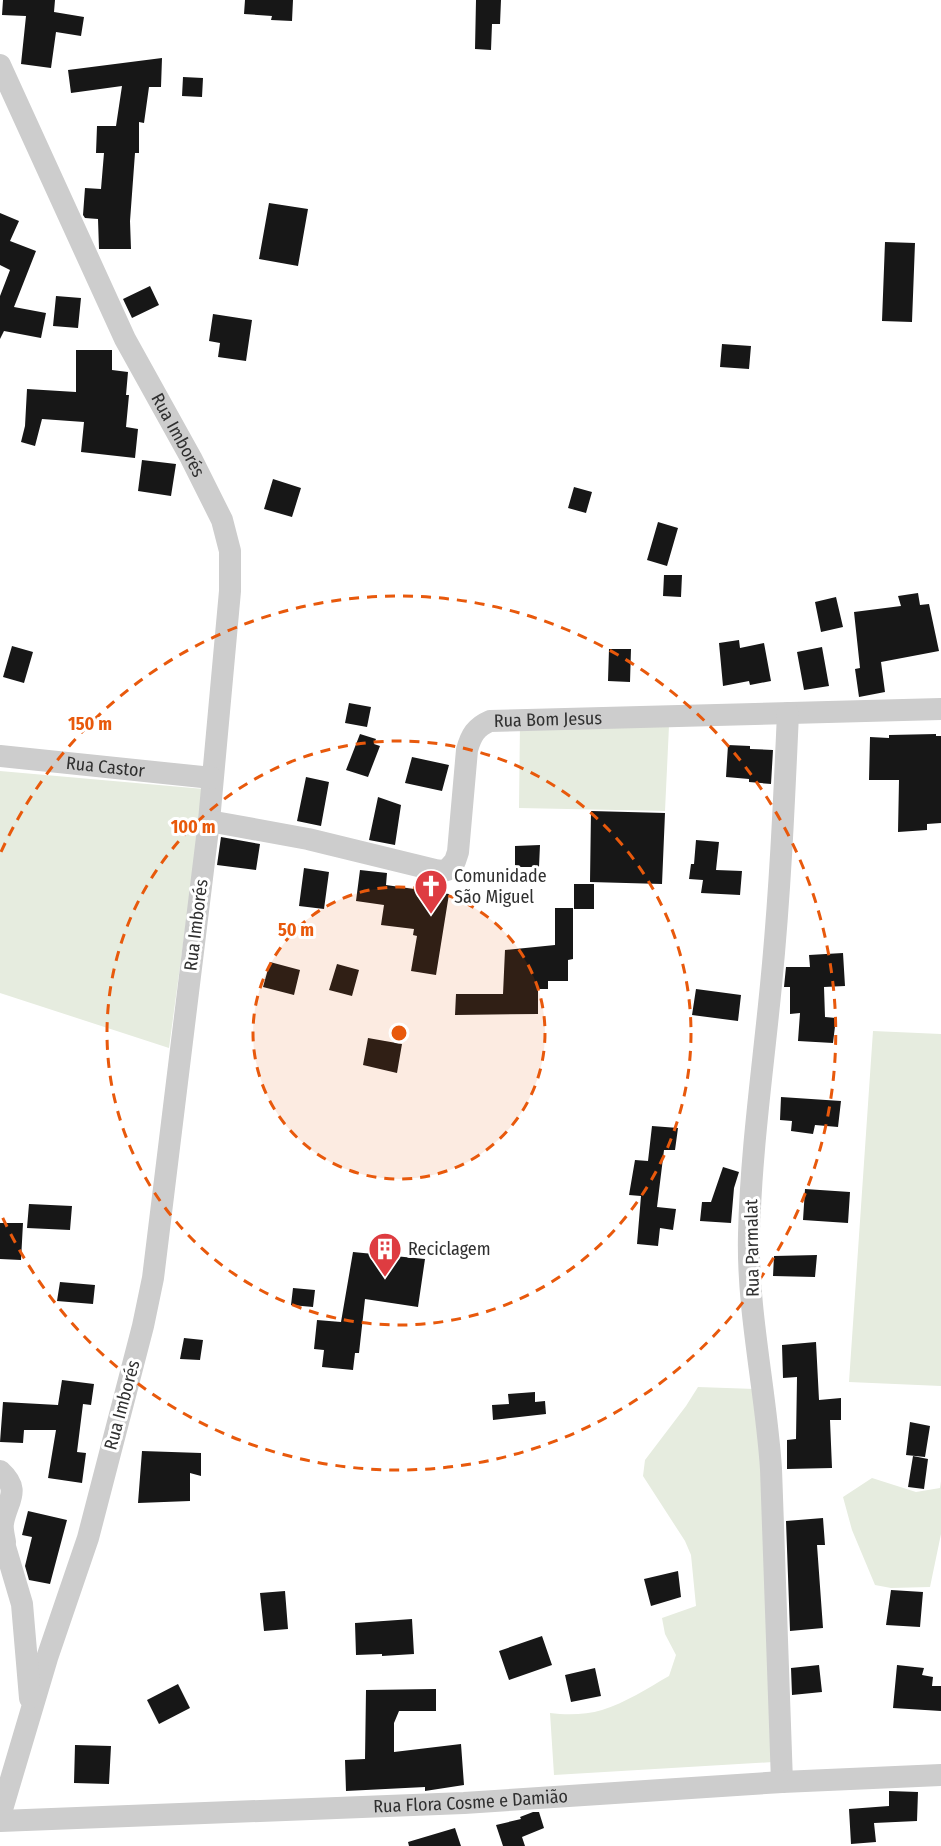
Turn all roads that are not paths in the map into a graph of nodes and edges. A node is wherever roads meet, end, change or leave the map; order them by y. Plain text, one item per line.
1 (0, 65) edge
2 (941, 709) edge
3 (788, 713) junction
4 (0, 756) edge
5 (212, 778) junction
6 (209, 821) junction
7 (0, 1471) edge
8 (2, 1536) edge
9 (31, 1711) junction
10 (941, 1775) edge
11 (782, 1782) junction
12 (0, 1818) edge

1 - 5 street, Rua Imborés
2 - 3 street, Rua Bom Jesus
3 - 6 street, Rua Bom Jesus
3 - 11 street, Rua Parmalat
4 - 5 street, Rua Castor
5 - 6 street, Rua Imborés
6 - 9 street, Rua Imborés
7 - 8 street
8 - 9 street
9 - 12 street, Rua Imborés
10 - 11 street, Rua Flora Cosme e Damião
11 - 12 street, Rua Flora Cosme e Damião

